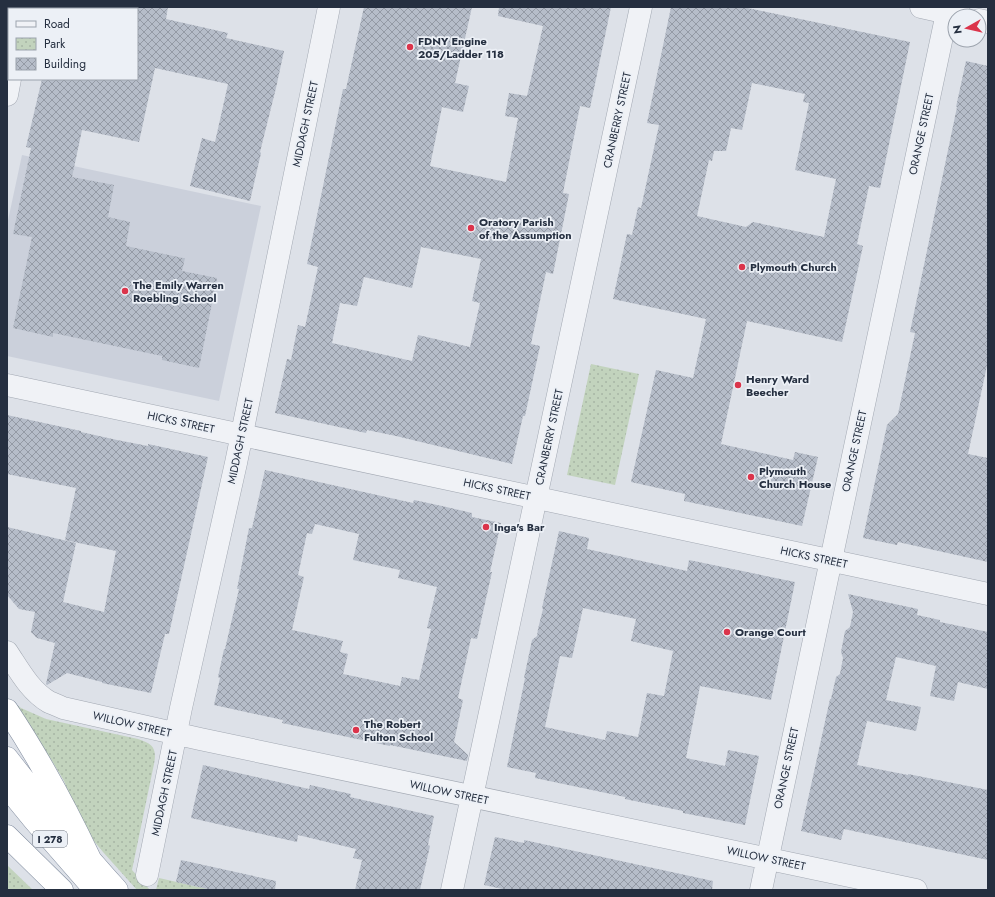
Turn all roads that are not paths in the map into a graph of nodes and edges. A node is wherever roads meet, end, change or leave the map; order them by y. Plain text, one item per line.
1 (330, 7) edge
2 (641, 7) edge
3 (921, 7) edge
4 (947, 13) edge
5 (947, 45) edge
6 (10, 80) edge
7 (7, 95) edge
8 (7, 385) edge
9 (241, 435) junction
10 (536, 498) junction
11 (830, 560) junction
12 (988, 594) edge
13 (7, 652) edge
14 (7, 710) edge
15 (176, 734) junction
16 (7, 758) edge
17 (7, 787) edge
18 (473, 797) junction
19 (7, 836) edge
20 (767, 858) junction
21 (91, 861) junction
22 (147, 875) dead end
23 (62, 890) edge
24 (95, 890) edge
25 (116, 890) edge
26 (452, 890) edge
27 (760, 890) edge
28 (916, 890) edge

1 - 9 street, MIDDAGH STREET
2 - 10 street, CRANBERRY STREET
3 - 4 street
5 - 11 street, ORANGE STREET
6 - 7 street
8 - 9 street, HICKS STREET
9 - 10 street, HICKS STREET
9 - 15 street, MIDDAGH STREET
10 - 11 street, HICKS STREET
10 - 18 street, CRANBERRY STREET
11 - 12 street, HICKS STREET
11 - 20 street, ORANGE STREET
13 - 15 street, WILLOW STREET
14 - 21 highway
15 - 18 street, WILLOW STREET
15 - 22 street, MIDDAGH STREET
16 - 21 highway, I 278
17 - 24 highway, I 278
18 - 20 street, WILLOW STREET
18 - 26 street, CRANBERRY STREET
19 - 23 highway
20 - 27 street, ORANGE STREET
20 - 28 street, WILLOW STREET
21 - 25 highway, I 278

